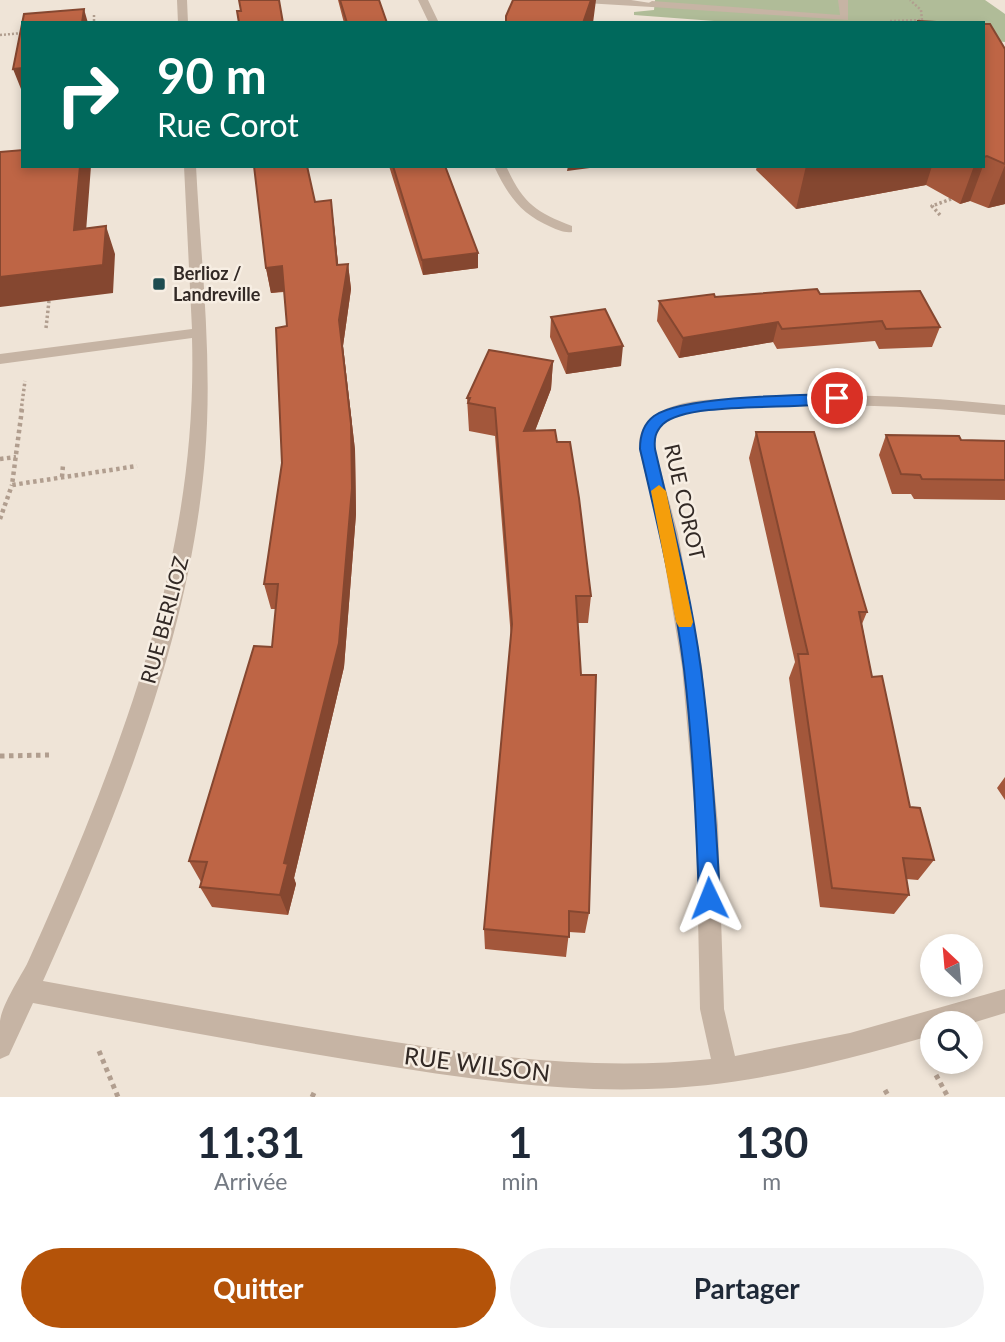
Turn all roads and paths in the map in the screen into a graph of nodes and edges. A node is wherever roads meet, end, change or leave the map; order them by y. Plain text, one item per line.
1 (182, 0) edge
2 (423, 0) edge
3 (585, 0) edge
4 (843, 0) edge
5 (910, 0) edge
6 (714, 4) edge
7 (94, 15) dead end
8 (94, 21) edge
9 (183, 21) edge
10 (433, 21) edge
11 (890, 21) edge
12 (21, 33) edge
13 (0, 35) edge
14 (190, 168) edge
15 (500, 168) edge
16 (951, 199) dead end
17 (940, 215) dead end
18 (568, 229) dead end
19 (49, 301) dead end
20 (197, 332) junction
21 (45, 337) dead end
22 (0, 359) edge
23 (26, 370) dead end
24 (1005, 410) edge
25 (16, 457) junction
26 (0, 459) edge
27 (64, 465) dead end
28 (136, 466) dead end
29 (62, 477) junction
30 (12, 485) junction
31 (10, 497) junction
32 (0, 499) edge
33 (0, 519) edge
34 (49, 755) dead end
35 (0, 756) edge
36 (28, 990) junction
37 (1005, 1001) edge
38 (0, 1046) edge
39 (99, 1051) dead end
40 (726, 1070) junction
41 (936, 1074) dead end
42 (118, 1097) edge
43 (947, 1097) edge

1 - 9 street
2 - 10 street
3 - 6 street
4 - 6 street
5 - 11 path
7 - 8 path
12 - 13 path
14 - 20 street, RUE BERLIOZ
15 - 18 street
16 - 17 path
19 - 21 path
20 - 22 street
20 - 36 street, RUE BERLIOZ
23 - 25 path
24 - 40 street, RUE COROT
25 - 26 path
25 - 30 path
27 - 29 path
28 - 29 path
29 - 30 path
30 - 31 path
31 - 32 path
31 - 33 path
34 - 35 path
36 - 38 street, RUE BERLIOZ
36 - 40 street, RUE WILSON
37 - 40 street, RUE WILSON
39 - 42 path
41 - 43 path

